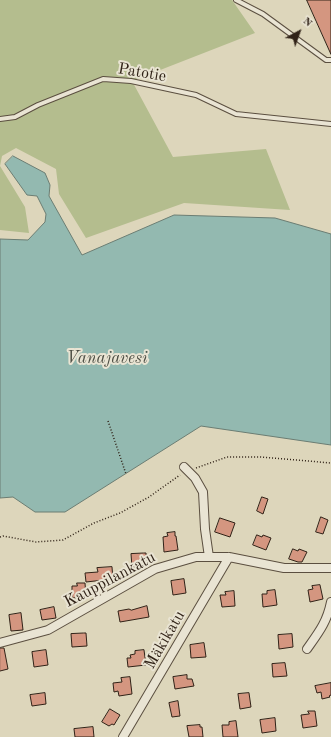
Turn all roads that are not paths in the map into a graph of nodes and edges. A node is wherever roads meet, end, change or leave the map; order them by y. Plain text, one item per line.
1 (236, 0) edge
2 (331, 60) edge
3 (0, 119) edge
4 (331, 124) edge
5 (186, 469) road end
6 (209, 557) junction
7 (229, 557) junction
8 (331, 568) edge
9 (331, 602) edge
10 (0, 643) edge
11 (307, 649) dead end
12 (123, 737) edge

1 - 2 lane
3 - 4 lane, Patotie
5 - 6 street
6 - 7 street, Kauppilankatu
6 - 10 street, Kauppilankatu
7 - 8 street, Kauppilankatu
7 - 12 street, Mäkikatu
9 - 11 street

